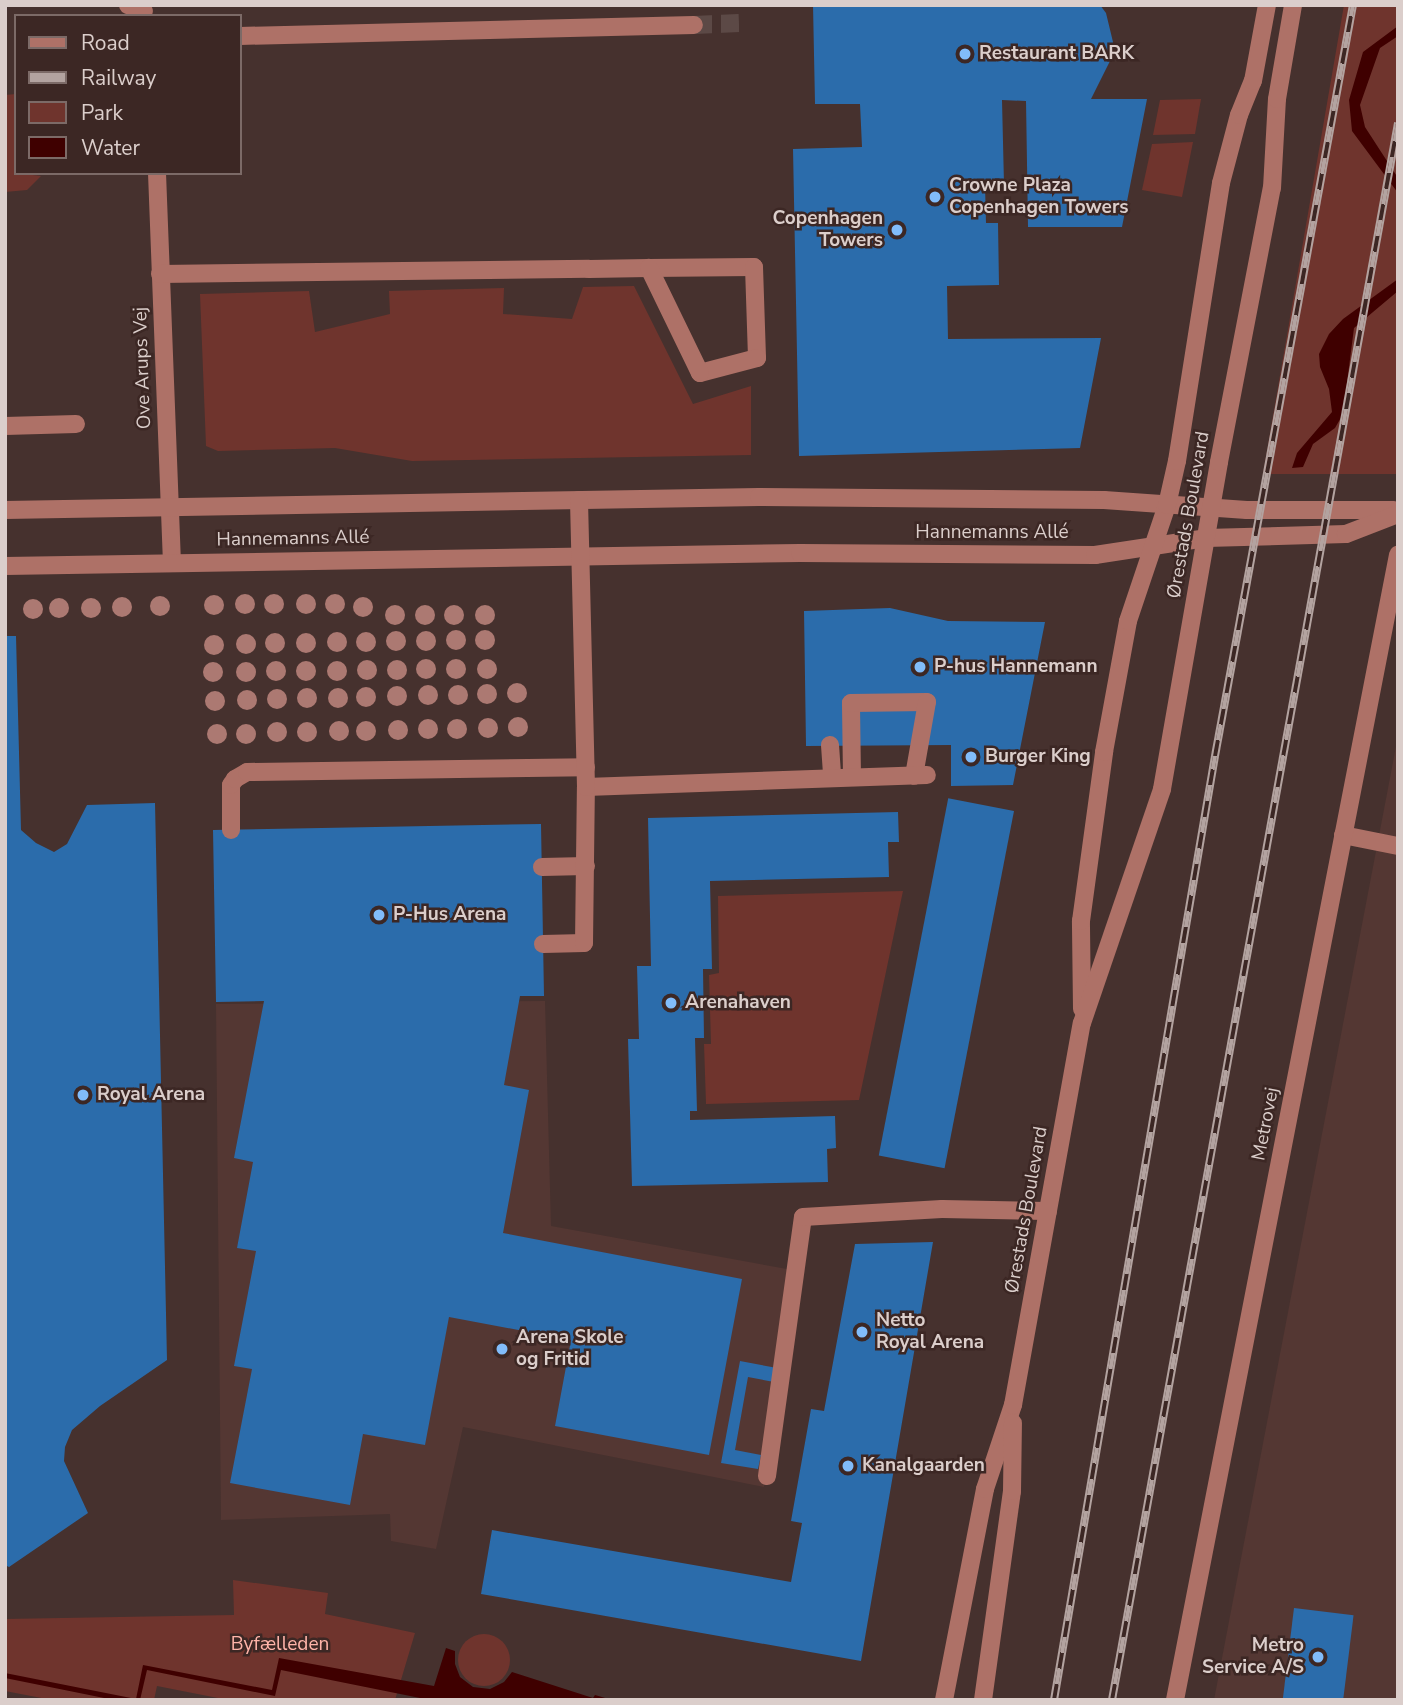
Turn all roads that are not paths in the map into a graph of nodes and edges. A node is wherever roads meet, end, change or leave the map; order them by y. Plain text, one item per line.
1 (1267, 5) edge
2 (1293, 5) edge
3 (694, 25) tunnel mouth
4 (242, 36) edge
5 (157, 175) edge
6 (649, 268) junction
7 (160, 274) junction
8 (76, 424) dead end
9 (5, 426) edge
10 (579, 500) junction
11 (1167, 505) junction
12 (170, 508) junction
13 (1211, 508) junction
14 (5, 510) edge
15 (1398, 512) edge
16 (1206, 538) junction
17 (1151, 546) junction
18 (1398, 555) edge
19 (581, 556) junction
20 (172, 561) junction
21 (5, 566) edge
22 (830, 745) dead end
23 (586, 766) junction
24 (852, 777) junction
25 (832, 778) junction
26 (586, 787) junction
27 (231, 830) dead end
28 (1343, 835) junction
29 (1398, 846) edge
30 (586, 866) junction
31 (542, 867) dead end
32 (543, 944) dead end
33 (1082, 1023) junction
34 (1048, 1211) junction
35 (1013, 1405) junction
36 (766, 1476) dead end
37 (944, 1700) edge
38 (983, 1700) edge
39 (1175, 1700) edge

1 - 11 street, Ørestads Boulevard
2 - 13 street, Ørestads Boulevard
3 - 4 street
5 - 7 street, Ove Arups Vej
6 - 6 street
6 - 7 street
7 - 12 street, Ove Arups Vej
8 - 9 street
10 - 11 street, Hannemanns Allé
10 - 12 street, Hannemanns Allé
10 - 19 street
11 - 13 street, Hannemanns Allé
11 - 17 street, Ørestads Boulevard
12 - 14 street, Hannemanns Allé
12 - 20 street, Ove Arups Vej
13 - 15 street, Hannemanns Allé
13 - 16 street, Ørestads Boulevard
15 - 16 street, Hannemanns Allé
16 - 17 street, Hannemanns Allé
16 - 33 street, Ørestads Boulevard
17 - 19 street, Hannemanns Allé
17 - 33 street, Ørestads Boulevard
18 - 28 street, Metrovej
19 - 20 street, Hannemanns Allé
19 - 23 street
20 - 21 street, Hannemanns Allé
22 - 25 street
23 - 26 street
23 - 27 street
24 - 24 street
24 - 25 street
25 - 26 street
26 - 30 street
28 - 29 street
28 - 39 street, Metrovej
30 - 31 street
30 - 32 street
33 - 34 street, Ørestads Boulevard
34 - 35 street, Ørestads Boulevard
34 - 36 street
35 - 37 street, Ørestads Boulevard
35 - 38 street, Ørestads Boulevard

